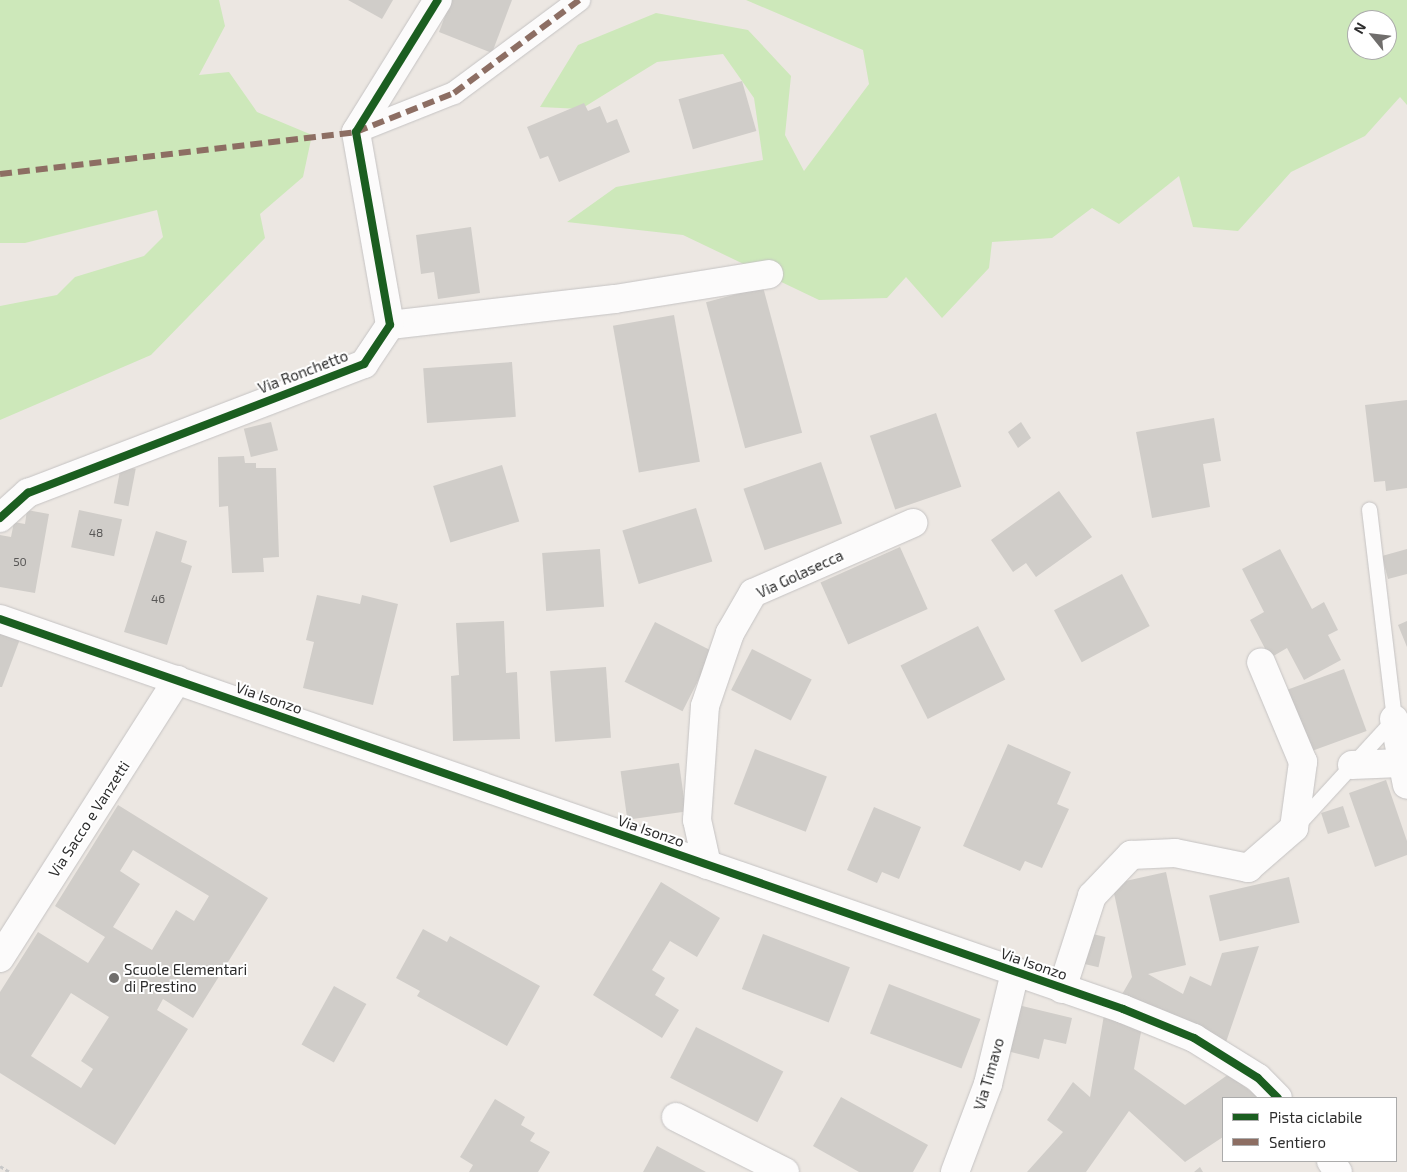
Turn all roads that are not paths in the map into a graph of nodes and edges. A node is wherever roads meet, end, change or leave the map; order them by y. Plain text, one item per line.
1 (438, 0) edge
2 (579, 0) edge
3 (356, 132) junction
4 (769, 274) dead end
5 (390, 325) junction
6 (1368, 509) dead end
7 (0, 518) edge
8 (913, 523) dead end
9 (0, 619) edge
10 (1261, 662) dead end
11 (177, 680) junction
12 (1394, 719) junction
13 (1352, 766) junction
14 (1404, 774) edge
15 (1294, 828) junction
16 (707, 865) junction
17 (0, 958) edge
18 (1015, 972) junction
19 (1062, 989) junction
20 (1277, 1097) edge
21 (676, 1117) dead end
22 (785, 1172) edge
23 (955, 1172) edge

1 - 3 street
2 - 3 street
3 - 5 street
4 - 5 street
5 - 7 street, Via Ronchetto
6 - 12 lane
8 - 16 street, Via Golasecca
9 - 11 street, Via Isonzo
10 - 15 street
11 - 16 street, Via Isonzo
11 - 17 street, Via Sacco e Vanzetti
12 - 13 lane
12 - 14 street
13 - 14 street
13 - 15 lane
15 - 19 street, Via Isonzo
16 - 18 street, Via Isonzo
18 - 19 street, Via Isonzo
18 - 23 street, Via Timavo
19 - 20 street, Via Isonzo
21 - 22 street

